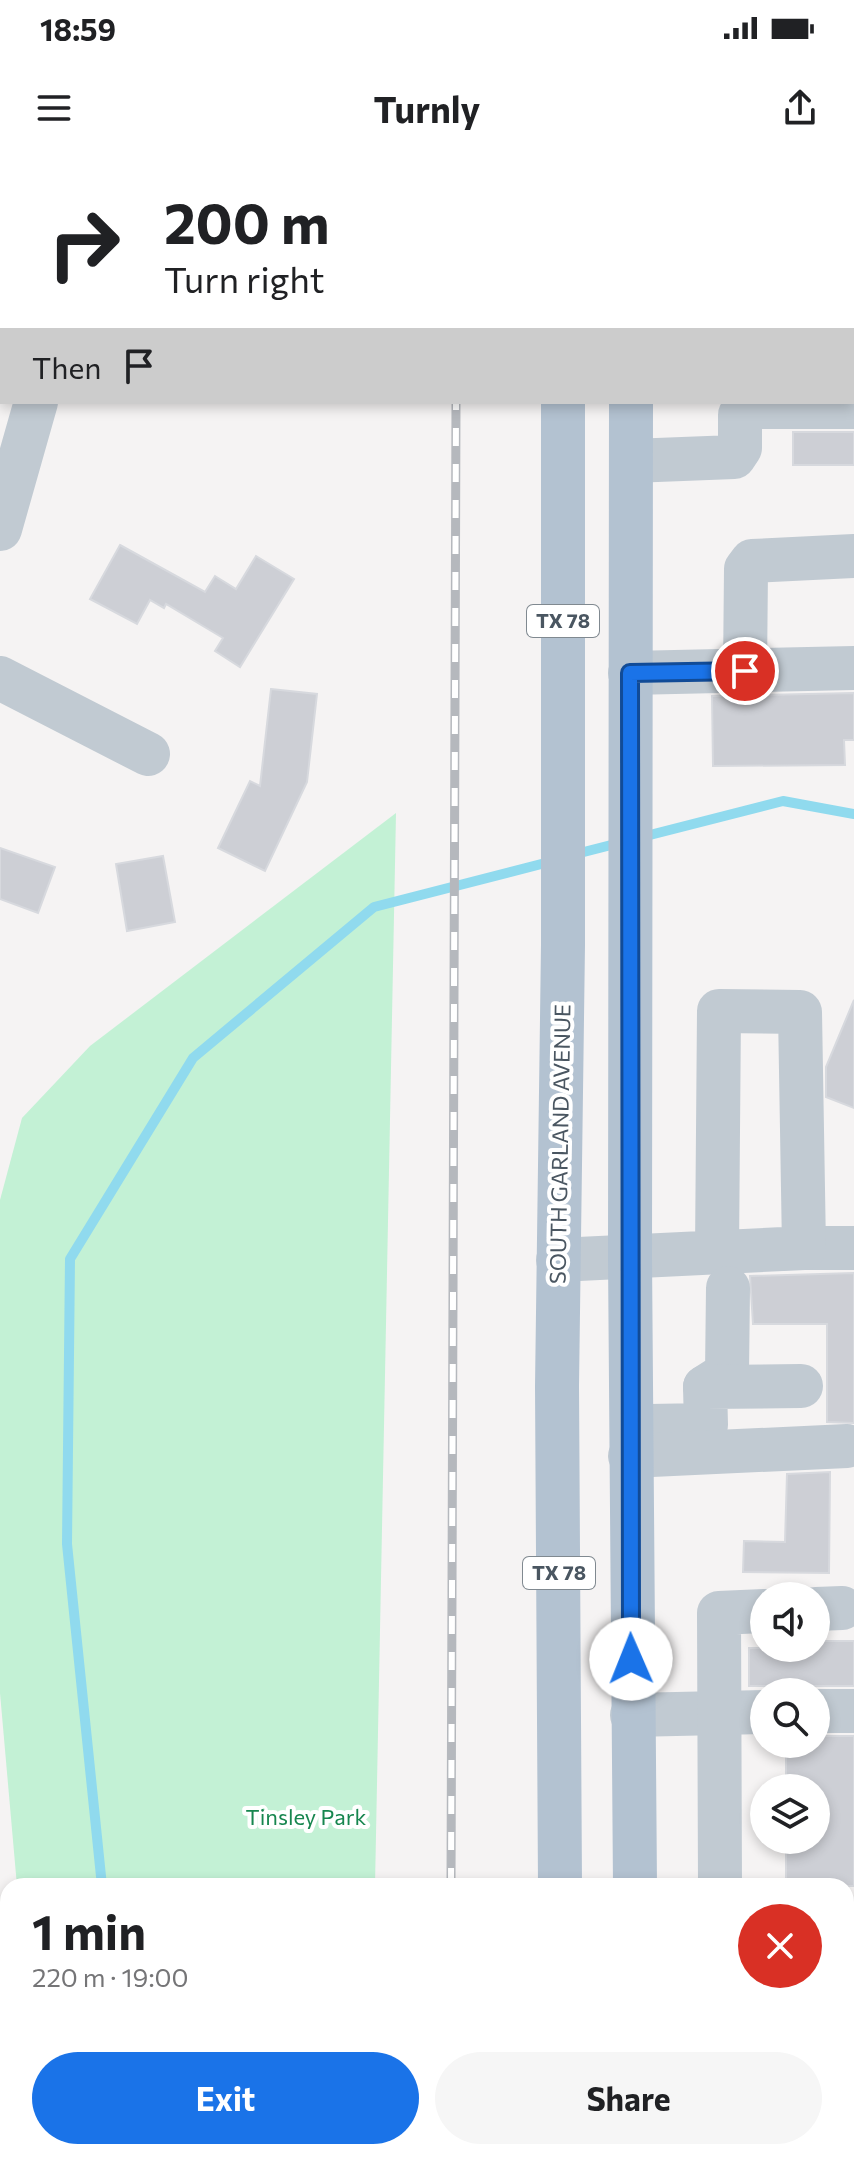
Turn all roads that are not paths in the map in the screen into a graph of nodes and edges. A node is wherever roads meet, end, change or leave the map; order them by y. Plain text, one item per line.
1 (35, 404) edge
2 (563, 404) edge
3 (631, 404) edge
4 (854, 407) edge
5 (631, 461) junction
6 (0, 529) edge
7 (854, 556) edge
8 (854, 668) edge
9 (745, 671) junction
10 (630, 673) junction
11 (0, 678) edge
12 (148, 754) dead end
13 (804, 1248) junction
14 (854, 1248) edge
15 (630, 1258) junction
16 (558, 1260) junction
17 (723, 1270) junction
18 (801, 1386) dead end
19 (705, 1387) junction
20 (630, 1441) junction
21 (847, 1446) dead end
22 (750, 1612) edge
23 (830, 1711) edge
24 (854, 1711) edge
25 (720, 1712) junction
26 (750, 1712) edge
27 (632, 1715) junction
28 (560, 1878) edge
29 (635, 1878) edge
30 (720, 1878) edge

1 - 6 street
2 - 16 main road, SOUTH GARLAND AVENUE / TX 78
3 - 5 main road, TX 78
4 - 5 street
5 - 10 main road, TX 78
7 - 9 street
8 - 9 street
9 - 10 street
10 - 15 main road, TX 78
11 - 12 street
13 - 14 street
13 - 17 street
13 - 17 street
15 - 16 street
15 - 17 street
15 - 20 main road, TX 78
16 - 28 main road, SOUTH GARLAND AVENUE / TX 78
17 - 19 street
18 - 19 street
19 - 20 street
20 - 21 street
20 - 27 main road, TX 78
22 - 25 street
23 - 24 street
25 - 26 street
25 - 27 street
25 - 30 street
27 - 29 main road, TX 78

